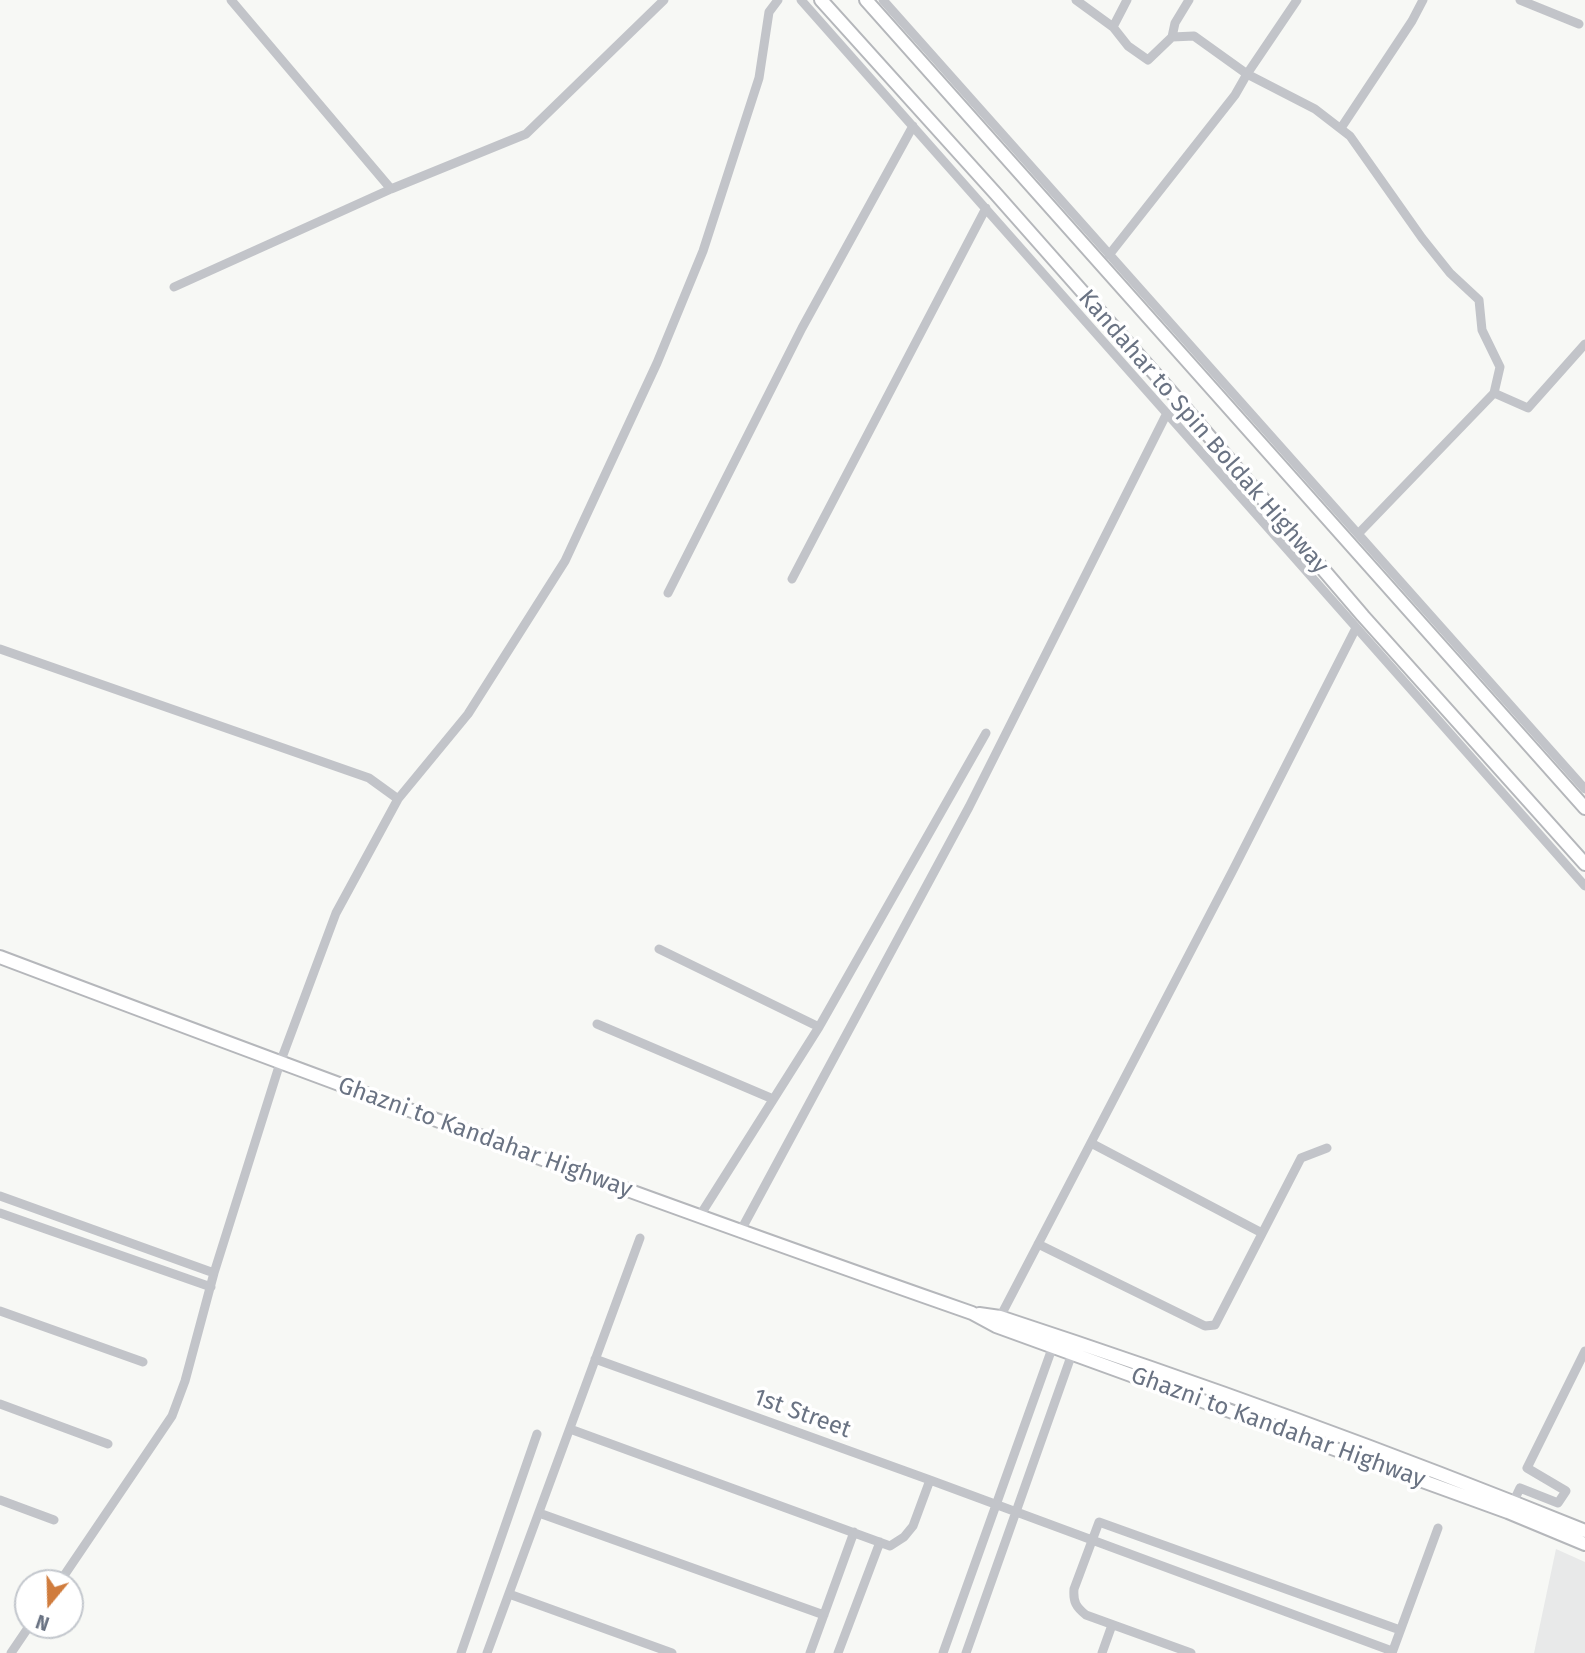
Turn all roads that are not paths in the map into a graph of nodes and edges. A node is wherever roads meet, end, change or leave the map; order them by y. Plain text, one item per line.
1 (231, 0) edge
2 (664, 0) edge
3 (778, 0) edge
4 (801, 0) edge
5 (821, 0) edge
6 (866, 0) edge
7 (883, 0) edge
8 (1076, 0) edge
9 (1127, 0) edge
10 (1189, 0) edge
11 (1297, 0) edge
12 (1423, 0) edge
13 (1520, 0) edge
14 (1579, 24) dead end
15 (1113, 27) junction
16 (1172, 37) junction
17 (1247, 74) junction
18 (913, 126) junction
19 (1340, 128) junction
20 (391, 189) junction
21 (986, 208) junction
22 (1109, 254) junction
23 (174, 287) dead end
24 (1585, 344) edge
25 (1494, 393) junction
26 (1167, 413) junction
27 (1358, 534) junction
28 (792, 579) dead end
29 (668, 593) dead end
30 (1356, 628) junction
31 (0, 649) edge
32 (986, 733) dead end
33 (1585, 771) edge
34 (1577, 780) junction
35 (1585, 789) edge
36 (398, 799) junction
37 (1585, 808) edge
38 (1585, 864) edge
39 (1585, 887) edge
40 (659, 949) dead end
41 (0, 957) edge
42 (597, 1024) dead end
43 (819, 1027) junction
44 (280, 1063) junction
45 (773, 1099) junction
46 (1091, 1143) junction
47 (1327, 1148) dead end
48 (0, 1196) edge
49 (0, 1213) edge
50 (699, 1217) junction
51 (740, 1232) junction
52 (1262, 1233) junction
53 (640, 1238) dead end
54 (1038, 1244) junction
55 (214, 1273) junction
56 (211, 1287) junction
57 (0, 1311) edge
58 (998, 1321) junction
59 (1055, 1341) junction
60 (1074, 1348) junction
61 (1585, 1351) edge
62 (595, 1360) junction
63 (143, 1362) dead end
64 (0, 1404) edge
65 (570, 1429) junction
66 (537, 1434) dead end
67 (108, 1444) dead end
68 (930, 1480) junction
69 (0, 1500) edge
70 (996, 1506) junction
71 (1511, 1507) junction
72 (539, 1513) junction
73 (1016, 1513) junction
74 (54, 1520) dead end
75 (1438, 1528) dead end
76 (1585, 1531) edge
77 (854, 1532) junction
78 (1092, 1541) junction
79 (880, 1542) junction
80 (1585, 1544) edge
81 (68, 1569) edge
82 (509, 1594) junction
83 (824, 1615) junction
84 (1112, 1625) junction
85 (1400, 1630) junction
86 (1392, 1652) edge
87 (461, 1653) edge
88 (487, 1653) edge
89 (672, 1653) edge
90 (810, 1653) edge
91 (838, 1653) edge
92 (943, 1653) edge
93 (966, 1653) edge
94 (1102, 1653) edge
95 (1191, 1653) edge

1 - 20 street
2 - 20 street
3 - 36 street
4 - 18 street
5 - 38 highway, Kandahar to Spin Boldak Highway
6 - 37 highway, Kandahar to Spin Boldak Highway
7 - 22 street
8 - 15 street
9 - 15 street
10 - 16 street
11 - 17 street
12 - 19 street
13 - 14 street
15 - 16 street
16 - 17 street
17 - 19 street
17 - 22 street
18 - 21 street
18 - 29 street
19 - 25 street
20 - 23 street
21 - 26 street
21 - 28 street
22 - 27 street
24 - 25 street
25 - 27 street
26 - 30 street
26 - 51 street
27 - 34 street
30 - 39 street
30 - 46 street
31 - 36 street
32 - 43 street
33 - 34 street
34 - 35 street
36 - 44 street
40 - 43 street
41 - 44 highway, Ghazni to Kandahar Highway
42 - 45 street
43 - 45 street
44 - 50 highway, Ghazni to Kandahar Highway
44 - 55 street
45 - 50 street
46 - 52 street
46 - 54 street
47 - 52 street
48 - 55 street
49 - 56 street
50 - 51 highway, Ghazni to Kandahar Highway
51 - 58 highway, Ghazni to Kandahar Highway
52 - 54 street
53 - 62 street
54 - 58 street
55 - 56 street
56 - 81 street
57 - 63 street
58 - 59 highway, Ghazni to Kandahar Highway
59 - 60 highway, Ghazni to Kandahar Highway
59 - 70 street
60 - 71 highway, Ghazni to Kandahar Highway
60 - 73 street
61 - 71 street
62 - 65 street
62 - 68 street, 1st Street
64 - 67 street
65 - 72 street
65 - 77 street
66 - 87 street
68 - 70 street, 1st Street
68 - 79 street
69 - 74 street
70 - 73 street, 1st Street
70 - 92 street
71 - 76 highway, Ghazni to Kandahar Highway
71 - 80 highway, Ghazni to Kandahar Highway
72 - 82 street
72 - 83 street
73 - 78 street, 1st Street
73 - 93 street
75 - 85 street
77 - 79 street
77 - 83 street
78 - 84 street
78 - 85 street
78 - 86 street, 1st Street
79 - 91 street
82 - 88 street
82 - 89 street
83 - 90 street
84 - 94 street
84 - 95 street
85 - 86 street

